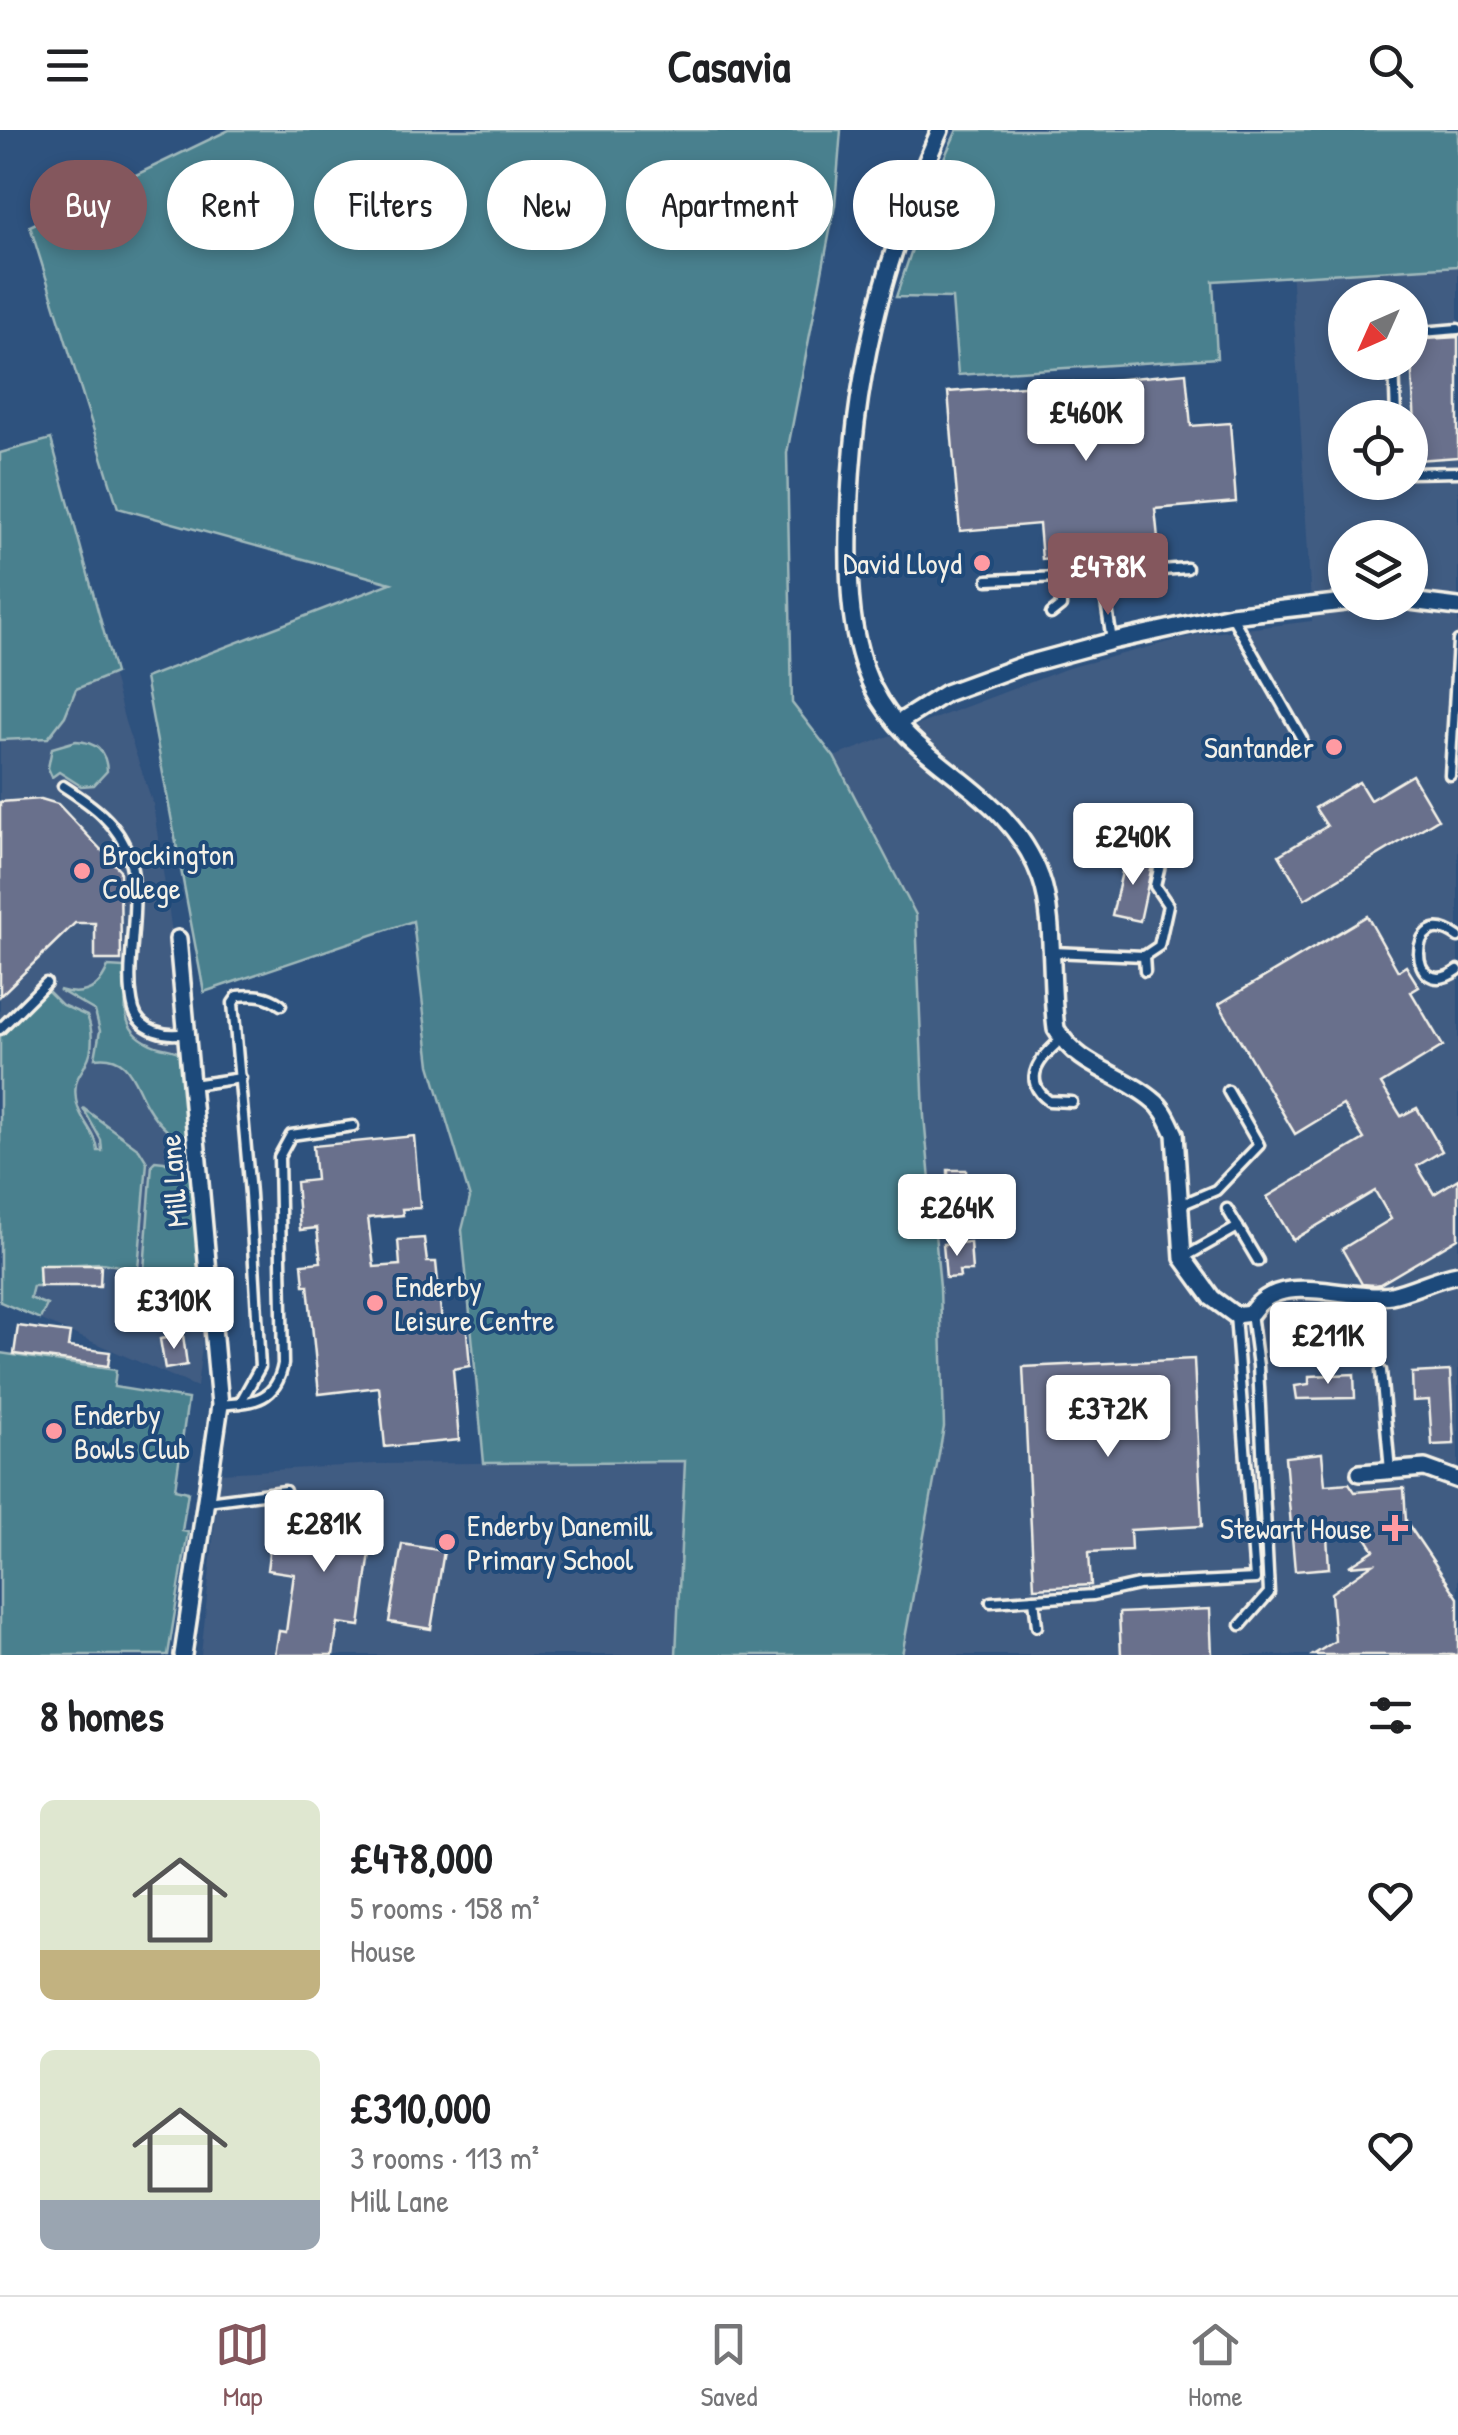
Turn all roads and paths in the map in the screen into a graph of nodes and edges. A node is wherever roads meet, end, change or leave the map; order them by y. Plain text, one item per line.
1 (940, 130) edge
2 (1458, 329) edge
3 (1428, 332) edge
4 (1458, 472) edge
5 (1428, 473) edge
6 (1187, 568) dead end
7 (1102, 575) junction
8 (1060, 577) junction
9 (988, 580) dead end
10 (1428, 603) edge
11 (1328, 604) edge
12 (1458, 607) edge
13 (1051, 614) dead end
14 (1231, 615) junction
15 (1112, 640) junction
16 (1458, 641) edge
17 (898, 723) junction
18 (1302, 739) dead end
19 (1450, 775) dead end
20 (63, 786) dead end
21 (1165, 844) dead end
22 (1458, 936) edge
23 (178, 939) dead end
24 (1049, 952) junction
25 (1144, 956) junction
26 (1458, 970) edge
27 (1145, 971) dead end
28 (46, 983) dead end
29 (281, 1004) dead end
30 (0, 1029) edge
31 (186, 1032) junction
32 (1062, 1039) junction
33 (241, 1078) junction
34 (192, 1084) junction
35 (1228, 1091) dead end
36 (1072, 1102) dead end
37 (354, 1126) dead end
38 (1178, 1206) junction
39 (1227, 1209) dead end
40 (1238, 1227) junction
41 (1182, 1258) junction
42 (1258, 1261) dead end
43 (1458, 1274) edge
44 (1243, 1314) junction
45 (1381, 1370) dead end
46 (240, 1403) junction
47 (220, 1405) junction
48 (1390, 1470) junction
49 (1360, 1473) dead end
50 (1458, 1480) edge
51 (205, 1501) junction
52 (282, 1518) dead end
53 (1034, 1599) junction
54 (990, 1602) dead end
55 (1241, 1625) dead end
56 (1037, 1626) dead end
57 (182, 1655) edge

1 - 17 street
2 - 3 lane
4 - 5 lane
6 - 7 lane
7 - 8 lane
7 - 15 lane
8 - 9 lane
8 - 13 lane
10 - 12 street
11 - 14 street
14 - 15 street
14 - 18 lane
15 - 17 street
16 - 19 lane
17 - 24 street
20 - 31 lane
21 - 25 lane
22 - 26 lane
23 - 31 street, Mill Lane
24 - 25 lane
24 - 32 street
25 - 27 lane
28 - 30 lane
29 - 33 lane
31 - 34 street, Mill Lane
32 - 36 lane
32 - 38 street
33 - 34 lane
33 - 46 lane
34 - 47 street, Mill Lane
35 - 38 lane
37 - 46 lane
38 - 41 street
39 - 40 lane
40 - 41 lane
40 - 42 lane
41 - 44 street
43 - 44 street
44 - 53 lane
44 - 55 lane
45 - 48 lane
46 - 47 lane
47 - 51 street, Mill Lane
48 - 49 street
48 - 50 street
51 - 52 lane
51 - 57 street, Mill Lane
53 - 54 lane
53 - 56 lane

